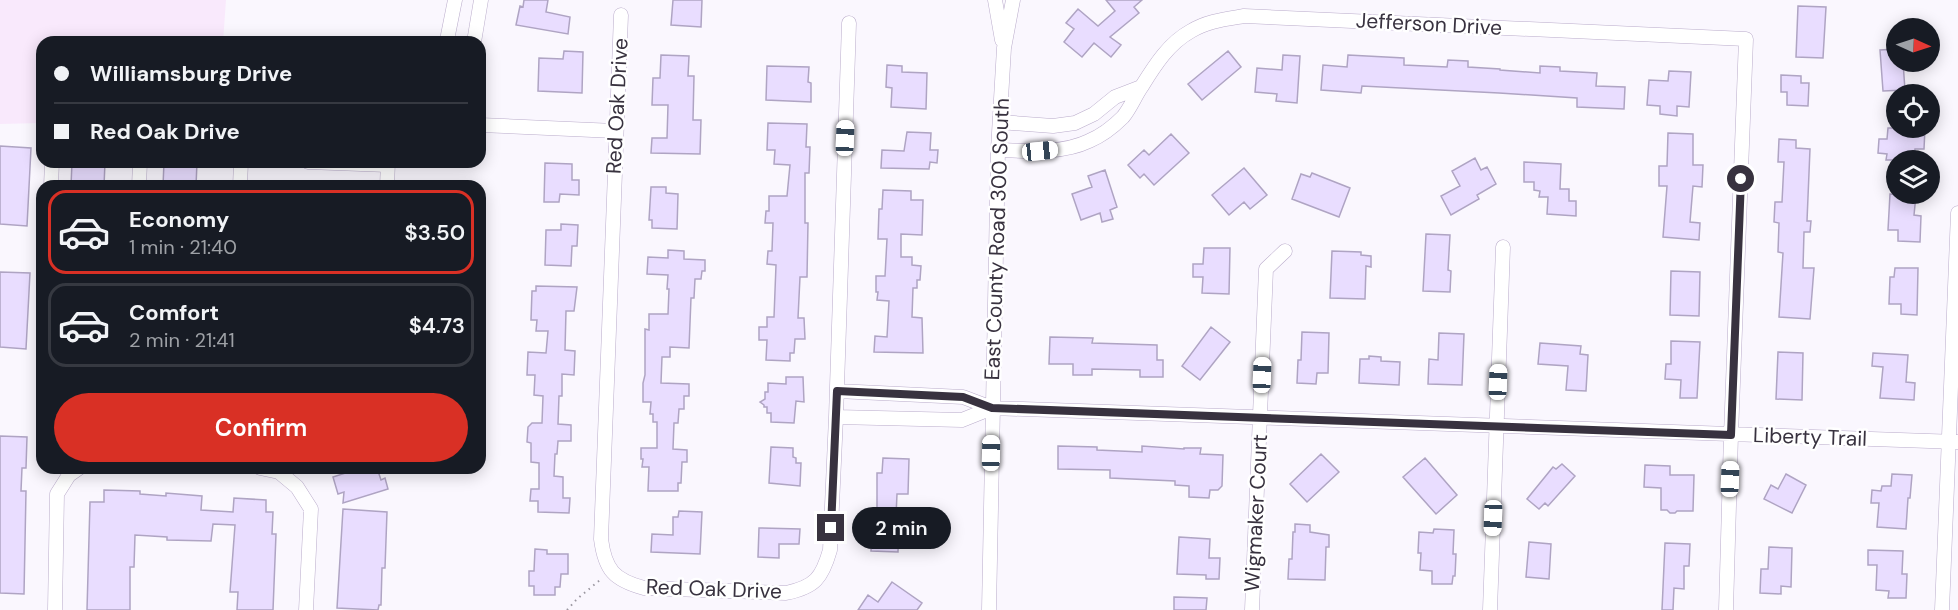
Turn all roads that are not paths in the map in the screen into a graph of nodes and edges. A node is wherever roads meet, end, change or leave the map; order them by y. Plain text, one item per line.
1 (455, 0) edge
2 (481, 0) edge
3 (994, 0) edge
4 (1012, 0) edge
5 (621, 15) dead end
6 (849, 23) dead end
7 (448, 36) edge
8 (475, 36) edge
9 (1004, 48) junction
10 (1141, 87) junction
11 (1000, 122) junction
12 (1075, 123) junction
13 (486, 125) edge
14 (615, 130) junction
15 (1082, 144) junction
16 (998, 150) junction
17 (1958, 213) edge
18 (1503, 247) dead end
19 (1285, 251) dead end
20 (837, 391) junction
21 (992, 408) junction
22 (836, 417) junction
23 (1260, 417) junction
24 (1496, 426) junction
25 (1731, 435) junction
26 (1953, 442) edge
27 (72, 474) edge
28 (281, 474) edge
29 (55, 610) edge
30 (306, 610) edge
31 (989, 610) edge
32 (1252, 610) edge
33 (1490, 610) edge
34 (1726, 610) edge
35 (1942, 610) edge

1 - 7 street
2 - 8 street
3 - 9 street, East County Road 300 South
4 - 9 street, East County Road 300 South
5 - 14 street, Red Oak Drive
6 - 20 street, Red Oak Drive
9 - 11 street, East County Road 300 South
10 - 12 street
10 - 15 street, Jefferson Drive
10 - 25 street, Jefferson Drive
11 - 12 street
11 - 16 street, East County Road 300 South
12 - 15 street
13 - 14 street
14 - 22 street, Red Oak Drive
15 - 16 street, Jefferson Drive
16 - 21 street, East County Road 300 South
17 - 26 street
18 - 24 street
19 - 23 street, Wigmaker Court
20 - 21 street
20 - 22 street, Red Oak Drive
21 - 22 street, Liberty Trail
21 - 23 street, Liberty Trail
21 - 31 street, East County Road 300 South
23 - 24 street, Liberty Trail
23 - 32 street, Wigmaker Court
24 - 25 street, Liberty Trail
24 - 33 street
25 - 26 street, Liberty Trail
25 - 34 street
26 - 35 street
27 - 29 street
28 - 30 street

